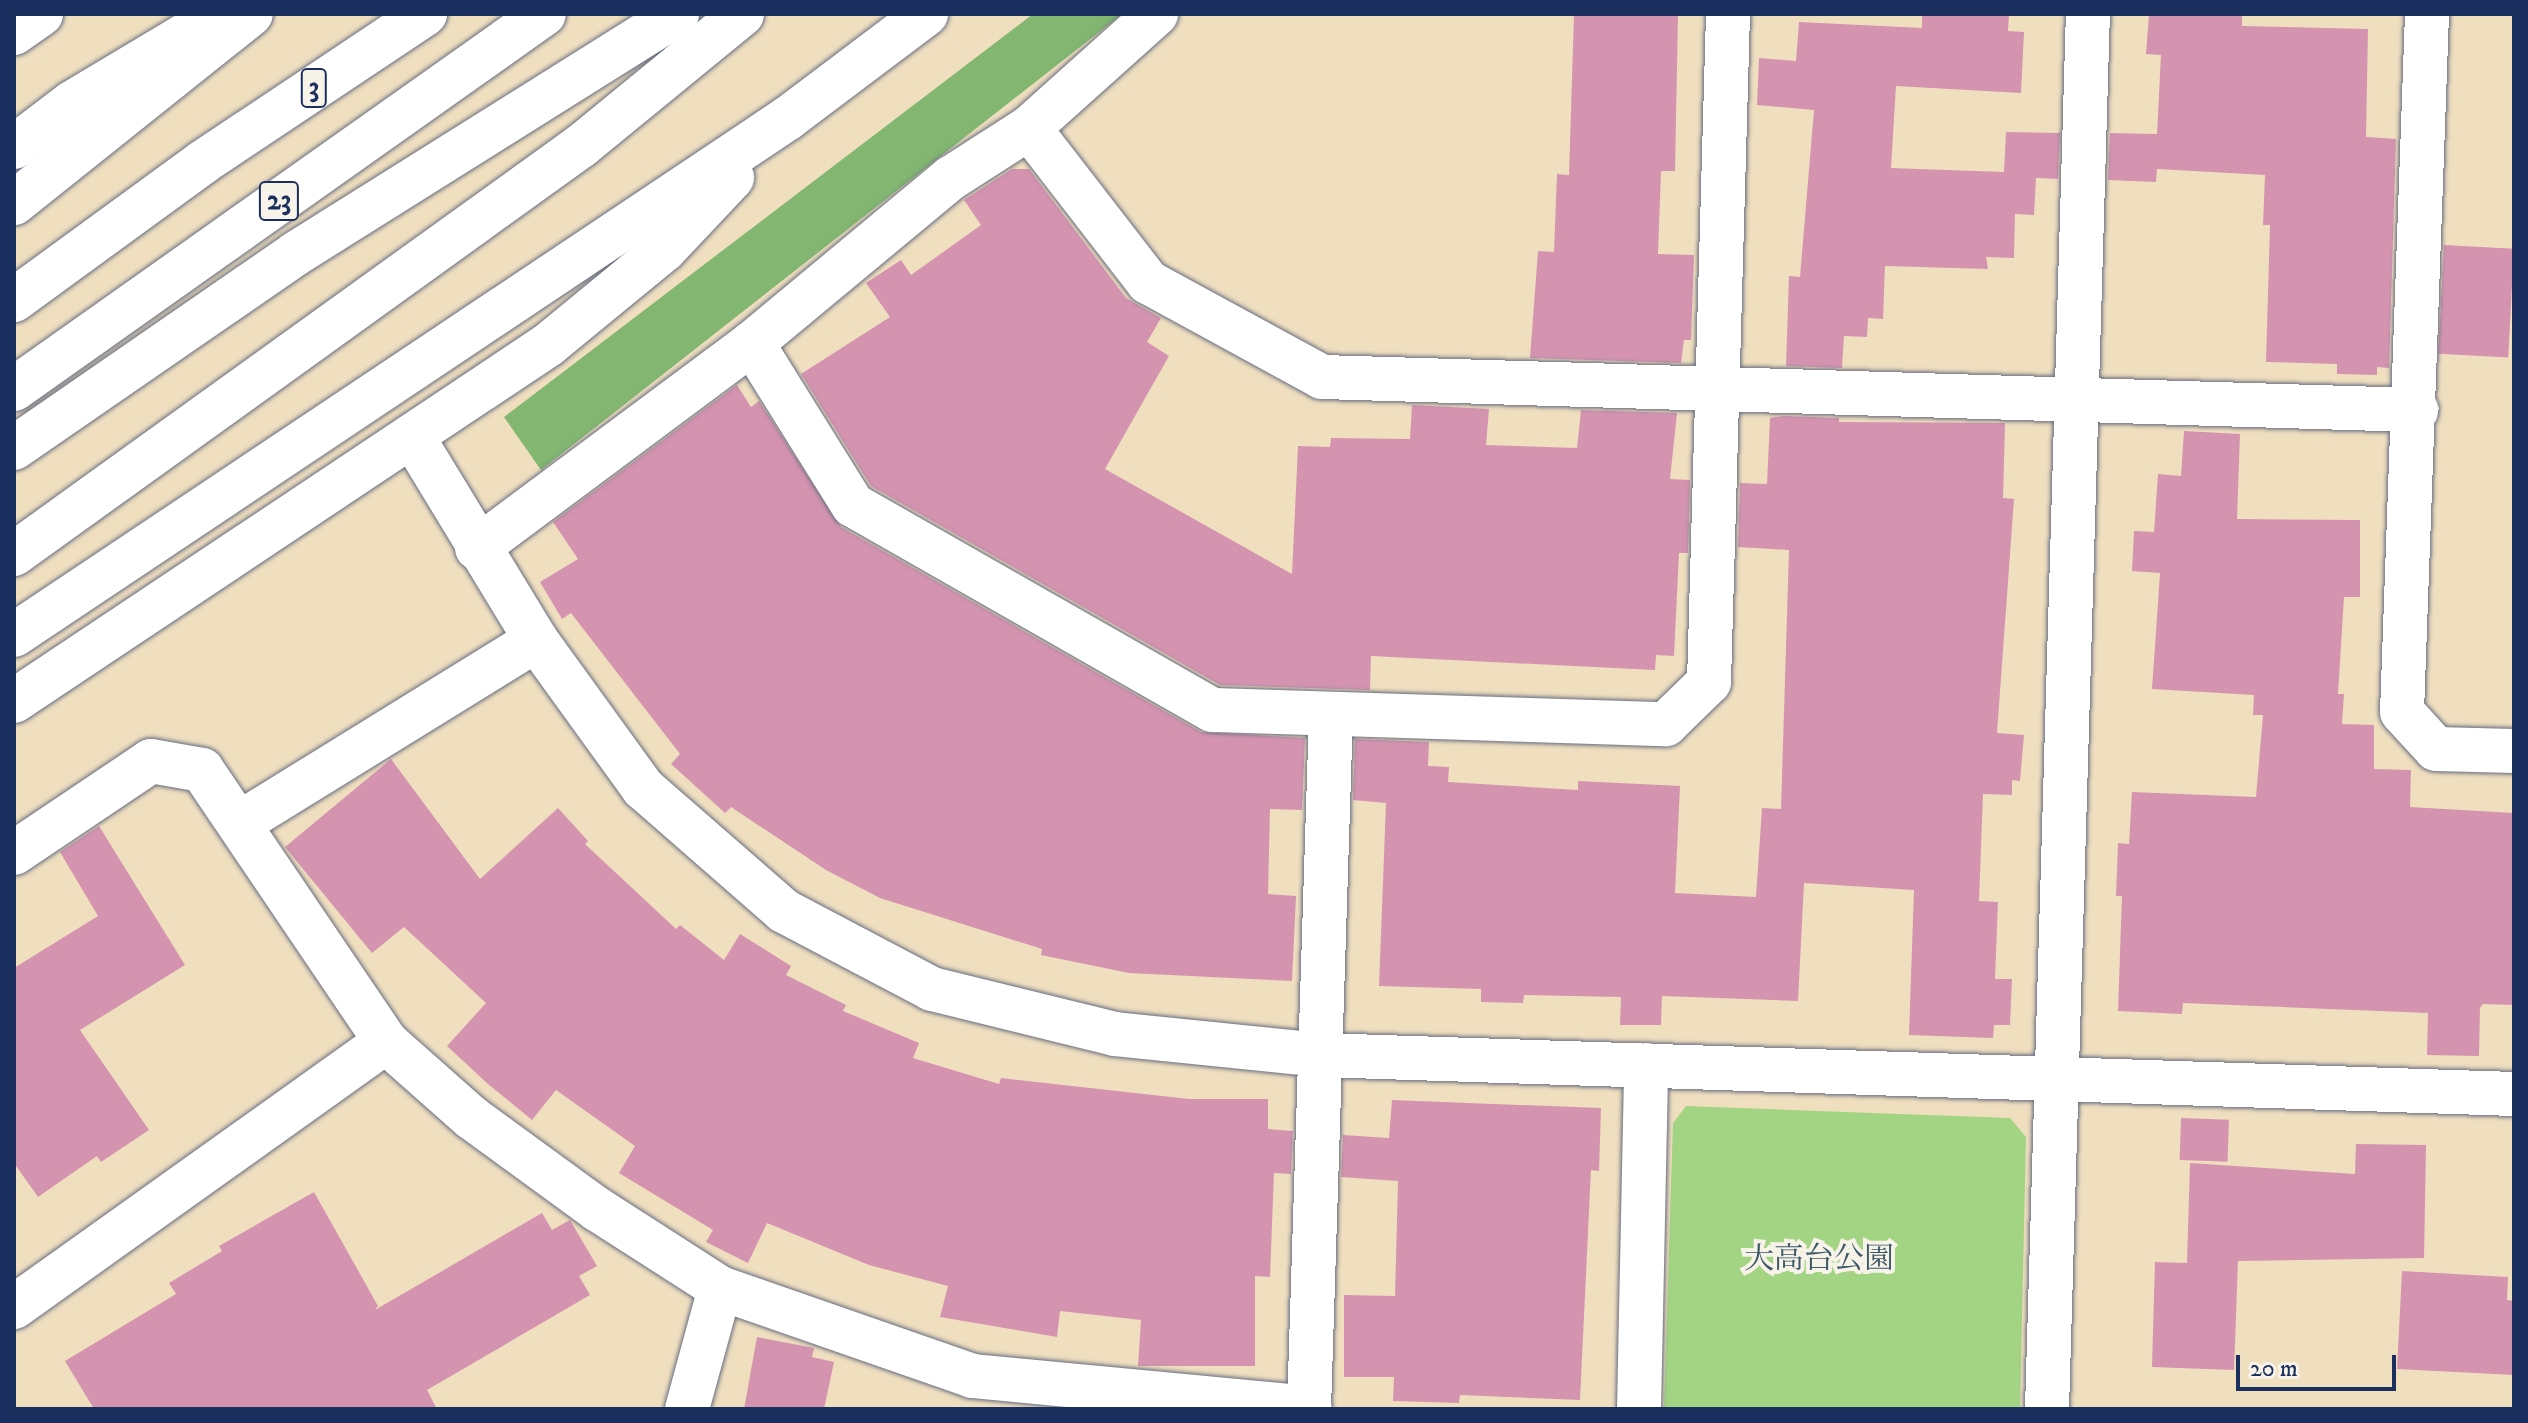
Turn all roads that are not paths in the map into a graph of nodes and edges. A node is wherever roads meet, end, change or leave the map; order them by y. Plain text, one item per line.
1 (41, 14) edge
2 (221, 14) edge
3 (251, 14) edge
4 (425, 14) edge
5 (544, 14) edge
6 (677, 14) edge
7 (742, 14) edge
8 (926, 14) edge
9 (1156, 14) edge
10 (1728, 14) edge
11 (2088, 14) edge
12 (2427, 14) edge
13 (14, 33) edge
14 (72, 103) junction
15 (14, 116) edge
16 (788, 118) junction
17 (1029, 128) junction
18 (14, 147) edge
19 (14, 203) edge
20 (14, 300) edge
21 (752, 343) junction
22 (1722, 386) junction
23 (14, 389) edge
24 (2078, 402) junction
25 (2417, 410) junction
26 (412, 436) junction
27 (14, 448) edge
28 (477, 548) junction
29 (14, 554) edge
30 (14, 635) edge
31 (536, 640) junction
32 (14, 701) edge
33 (1331, 714) junction
34 (2514, 751) edge
35 (240, 823) junction
36 (14, 853) edge
37 (386, 1042) junction
38 (1320, 1055) junction
39 (1646, 1065) junction
40 (2056, 1081) junction
41 (2514, 1094) edge
42 (720, 1288) junction
43 (14, 1307) edge
44 (687, 1409) edge
45 (1309, 1409) edge
46 (1639, 1409) edge
47 (2047, 1409) edge

1 - 13 main road
2 - 14 main road
3 - 19 main road
4 - 20 main road, 3
5 - 23 main road, 23
6 - 27 main road
7 - 29 main road
8 - 16 main road
9 - 17 main road
10 - 22 main road
11 - 24 main road
12 - 25 main road
14 - 15 main road
14 - 18 main road
16 - 26 main road
16 - 30 main road
17 - 21 main road
17 - 22 main road
21 - 28 main road
21 - 33 main road
22 - 24 main road
22 - 33 main road
24 - 25 main road
24 - 40 main road
25 - 34 main road
26 - 28 main road
26 - 32 main road
28 - 31 main road
31 - 35 main road
31 - 38 main road
33 - 38 main road
35 - 36 main road
35 - 37 main road
37 - 42 main road
37 - 43 main road
38 - 39 main road
38 - 45 main road
39 - 40 main road
39 - 46 main road
40 - 41 main road
40 - 47 main road
42 - 44 main road
42 - 45 main road

